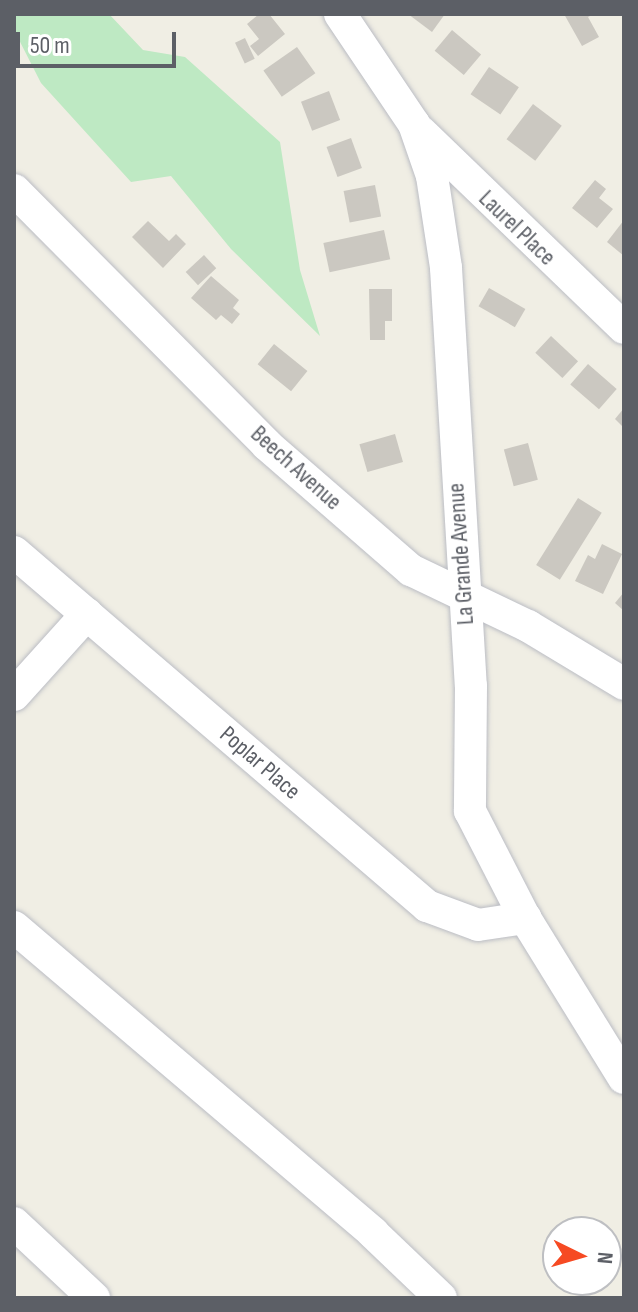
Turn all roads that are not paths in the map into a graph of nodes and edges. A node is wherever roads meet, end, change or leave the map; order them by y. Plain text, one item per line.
1 (340, 14) edge
2 (414, 124) junction
3 (14, 190) edge
4 (624, 328) edge
5 (14, 552) edge
6 (463, 598) junction
7 (87, 614) junction
8 (624, 684) edge
9 (14, 695) edge
10 (525, 918) junction
11 (14, 927) edge
12 (624, 1078) edge
13 (14, 1223) edge
14 (94, 1298) edge
15 (441, 1298) edge

1 - 2 street, La Grande Avenue
2 - 4 street, Laurel Place
2 - 6 street, La Grande Avenue
3 - 6 street, Beech Avenue
5 - 7 street, Poplar Place
6 - 8 street, Beech Avenue
6 - 10 street, La Grande Avenue
7 - 9 street
7 - 10 street, Poplar Place
10 - 12 street, La Grande Avenue
11 - 15 street
13 - 14 street

